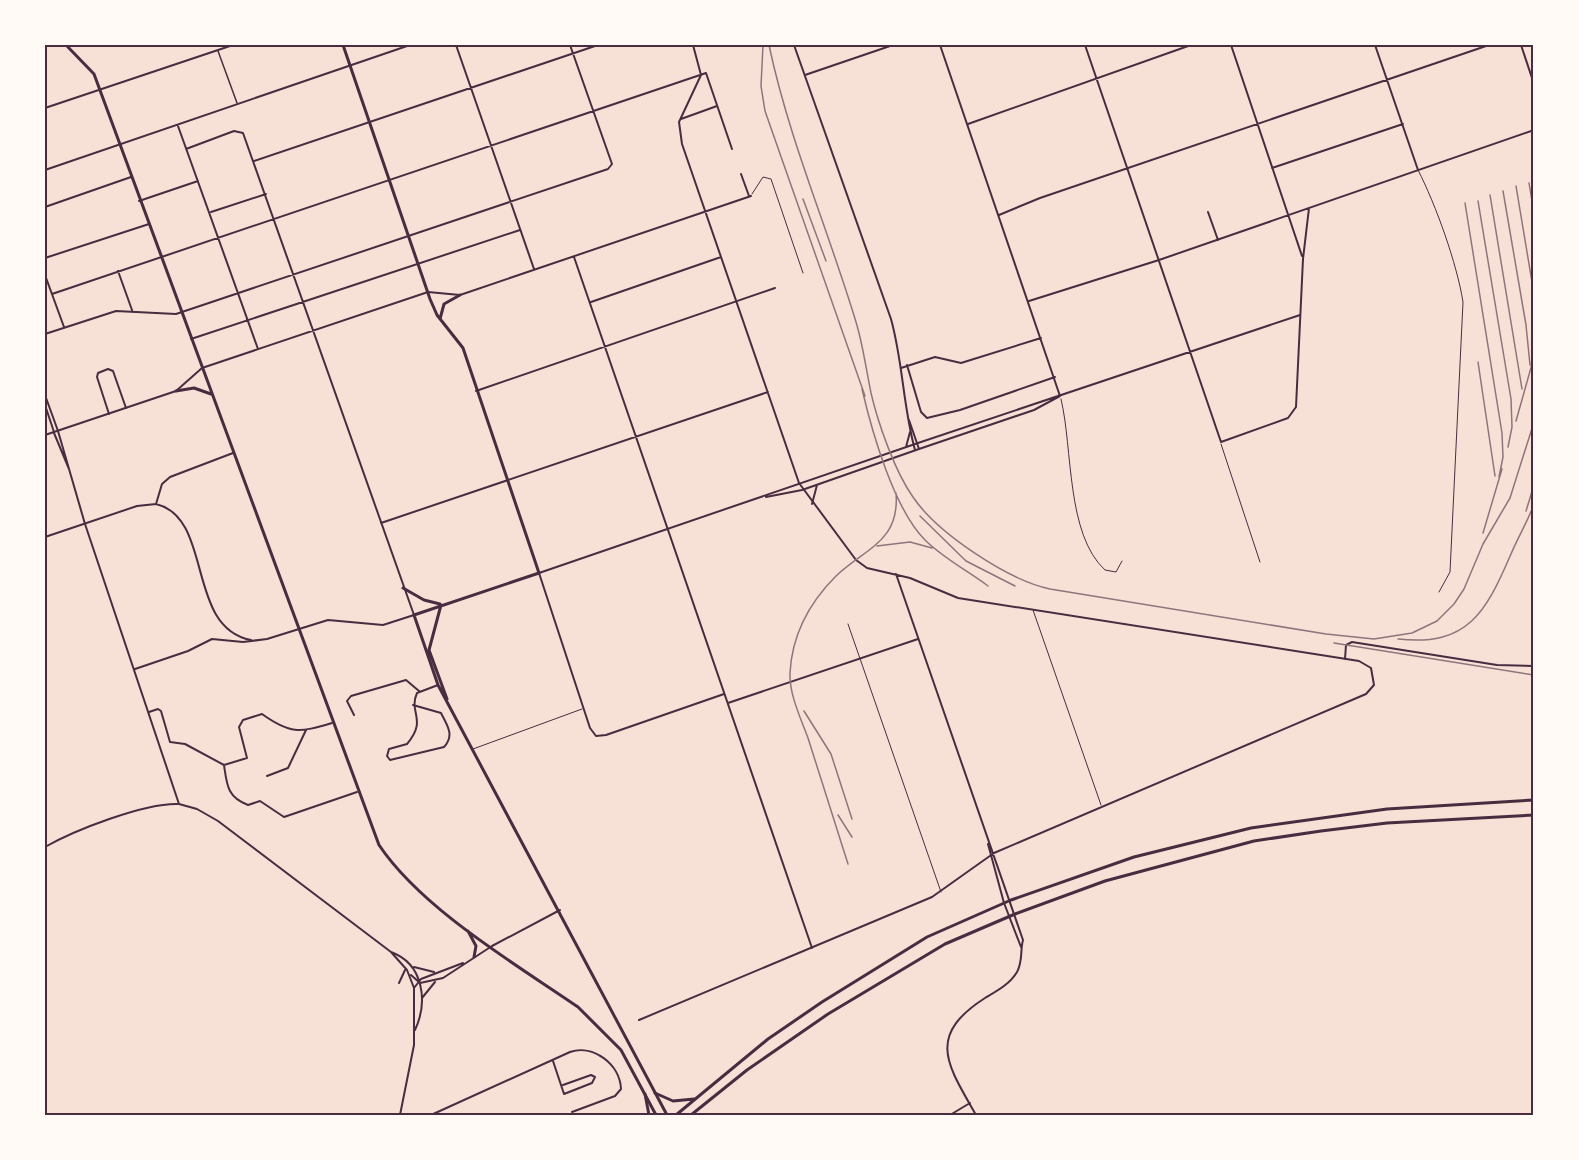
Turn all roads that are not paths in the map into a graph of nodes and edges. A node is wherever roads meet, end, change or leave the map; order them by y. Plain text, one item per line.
1 (66, 45) edge
2 (233, 45) edge
3 (343, 45) edge
4 (410, 45) edge
5 (456, 45) edge
6 (570, 45) edge
7 (598, 45) edge
8 (693, 45) edge
9 (794, 45) edge
10 (893, 45) edge
11 (940, 45) edge
12 (1085, 45) edge
13 (1191, 45) edge
14 (1231, 45) edge
15 (1375, 45) edge
16 (1489, 45) edge
17 (1521, 45) edge
18 (217, 51) junction
19 (573, 54) junction
20 (350, 66) junction
21 (700, 75) junction
22 (805, 75) junction
23 (1096, 78) junction
24 (1387, 80) junction
25 (1534, 84) edge
26 (471, 88) junction
27 (100, 90) junction
28 (238, 105) junction
29 (717, 106) junction
30 (45, 108) edge
31 (594, 111) junction
32 (681, 118) junction
33 (369, 122) junction
34 (968, 124) junction
35 (1257, 124) junction
36 (1403, 124) junction
37 (178, 125) junction
38 (1534, 130) edge
39 (119, 145) junction
40 (490, 146) junction
41 (186, 148) junction
42 (732, 149) dead end
43 (253, 161) junction
44 (1272, 168) junction
45 (1127, 169) junction
46 (45, 170) edge
47 (1419, 170) junction
48 (741, 174) dead end
49 (131, 177) junction
50 (390, 180) junction
51 (198, 181) junction
52 (266, 194) junction
53 (750, 196) junction
54 (139, 201) junction
55 (510, 202) junction
56 (45, 207) edge
57 (1309, 208) junction
58 (705, 212) junction
59 (1208, 212) dead end
60 (210, 213) junction
61 (999, 215) junction
62 (1288, 215) junction
63 (274, 218) junction
64 (149, 224) junction
65 (520, 230) junction
66 (409, 235) junction
67 (219, 237) junction
68 (1218, 240) junction
69 (160, 257) junction
70 (574, 257) junction
71 (722, 257) junction
72 (45, 258) edge
73 (1303, 259) junction
74 (1159, 260) junction
75 (418, 263) junction
76 (534, 269) junction
77 (118, 271) junction
78 (803, 273) dead end
79 (45, 274) edge
80 (293, 274) junction
81 (775, 288) dead end
82 (238, 292) junction
83 (428, 292) junction
84 (52, 294) junction
85 (460, 295) junction
86 (736, 301) junction
87 (303, 302) junction
88 (591, 302) junction
89 (1029, 302) junction
90 (132, 310) junction
91 (182, 312) junction
92 (1300, 315) junction
93 (440, 319) junction
94 (248, 320) junction
95 (64, 327) junction
96 (313, 330) junction
97 (45, 334) edge
98 (1041, 338) junction
99 (191, 339) junction
100 (606, 346) junction
101 (258, 349) junction
102 (1191, 351) junction
103 (907, 365) junction
104 (202, 368) junction
105 (901, 368) junction
106 (1055, 377) junction
107 (176, 391) junction
108 (476, 391) junction
109 (768, 392) junction
110 (45, 395) edge
111 (212, 395) junction
112 (1060, 396) junction
113 (45, 405) edge
114 (126, 408) junction
115 (109, 414) junction
116 (909, 420) junction
117 (910, 430) junction
118 (56, 432) junction
119 (45, 435) edge
120 (636, 437) junction
121 (1221, 442) junction
122 (916, 443) junction
123 (906, 447) junction
124 (920, 449) junction
125 (915, 450) junction
126 (233, 453) junction
127 (507, 482) junction
128 (800, 483) junction
129 (817, 485) junction
130 (802, 490) junction
131 (765, 497) junction
132 (156, 504) junction
133 (812, 504) junction
134 (381, 523) junction
135 (85, 524) junction
136 (669, 529) junction
137 (45, 537) edge
138 (1122, 561) dead end
139 (1260, 562) dead end
140 (539, 573) junction
141 (896, 574) junction
142 (403, 588) junction
143 (1439, 592) dead end
144 (443, 604) junction
145 (1033, 610) junction
146 (414, 615) junction
147 (848, 624) dead end
148 (298, 629) junction
149 (918, 639) junction
150 (252, 641) junction
151 (861, 658) junction
152 (1345, 659) junction
153 (1534, 666) edge
154 (135, 669) junction
155 (438, 686) junction
156 (419, 691) junction
157 (724, 694) junction
158 (447, 701) junction
159 (728, 703) junction
160 (413, 705) junction
161 (584, 708) junction
162 (149, 712) junction
163 (354, 715) dead end
164 (332, 723) junction
165 (306, 730) junction
166 (473, 749) junction
167 (224, 765) junction
168 (267, 776) dead end
169 (357, 792) junction
170 (1534, 800) edge
171 (179, 804) junction
172 (1102, 806) junction
173 (1534, 814) edge
174 (988, 841) junction
175 (45, 847) edge
176 (994, 853) junction
177 (990, 855) junction
178 (941, 892) junction
179 (1011, 900) junction
180 (1004, 903) junction
181 (560, 910) junction
182 (1015, 914) junction
183 (1009, 917) junction
184 (466, 928) junction
185 (492, 946) junction
186 (1021, 947) junction
187 (812, 948) junction
188 (391, 952) junction
189 (474, 957) junction
190 (463, 963) junction
191 (411, 966) junction
192 (405, 968) junction
193 (437, 972) junction
194 (410, 975) junction
195 (420, 981) junction
196 (435, 982) junction
197 (399, 983) dead end
198 (414, 988) junction
199 (420, 1000) junction
200 (639, 1020) dead end
201 (416, 1030) junction
202 (553, 1060) junction
203 (563, 1085) junction
204 (655, 1093) junction
205 (645, 1094) junction
206 (695, 1099) junction
207 (970, 1103) junction
208 (572, 1113) dead end
209 (400, 1115) edge
210 (431, 1115) edge
211 (649, 1115) edge
212 (656, 1115) edge
213 (667, 1115) edge
214 (676, 1115) edge
215 (691, 1115) edge
216 (950, 1115) edge
217 (976, 1115) edge

1 - 27 main road
2 - 18 street
3 - 20 main road
4 - 20 street
5 - 26 street
6 - 19 street
7 - 19 street
8 - 21 street
9 - 22 street
10 - 22 street
11 - 34 street
12 - 23 street
13 - 23 street
14 - 35 street
15 - 24 street
16 - 24 street
17 - 25 street
18 - 27 street
18 - 28 street
19 - 26 street
19 - 31 street
20 - 28 street
20 - 33 main road
21 - 29 street
21 - 31 street
21 - 32 street
22 - 105 street
23 - 34 street
23 - 45 street
24 - 35 street
24 - 36 street
26 - 33 street
26 - 40 street
27 - 30 street
27 - 39 main road
28 - 37 street
29 - 32 street
29 - 42 street
31 - 40 street
31 - 55 street
32 - 58 street
33 - 43 street
33 - 50 main road
34 - 61 street
35 - 44 street
35 - 45 street
36 - 44 street
36 - 47 street
37 - 39 street
37 - 41 street
38 - 47 street
39 - 46 street
39 - 49 main road
40 - 50 street
40 - 55 street
41 - 43 street
41 - 51 street
43 - 52 street
44 - 62 street
45 - 61 street
45 - 74 street
47 - 57 street
47 - 143 lane
48 - 53 street
49 - 54 main road
49 - 56 street
50 - 63 street
50 - 66 main road
51 - 54 street
51 - 60 street
52 - 60 street
52 - 63 street
53 - 58 street
53 - 78 lane
54 - 64 main road
55 - 65 street
55 - 66 street
57 - 62 street
57 - 73 street
58 - 70 street
58 - 71 street
59 - 68 street
60 - 67 street
61 - 89 street
62 - 68 street
62 - 73 street
63 - 67 street
63 - 80 street
64 - 69 main road
64 - 72 street
65 - 75 street
65 - 76 street
66 - 75 main road
66 - 80 street
67 - 69 street
67 - 82 street
68 - 74 street
69 - 77 street
69 - 91 main road
70 - 76 street
70 - 88 street
71 - 86 street
71 - 88 street
73 - 92 street
74 - 89 street
74 - 102 street
75 - 83 main road
75 - 87 street
76 - 85 street
77 - 84 street
77 - 90 street
79 - 84 street
80 - 82 street
80 - 87 street
81 - 86 street
82 - 91 street
82 - 94 street
83 - 85 street
83 - 93 main road
83 - 96 street
84 - 95 street
85 - 93 main road
86 - 100 street
86 - 109 street
87 - 94 street
87 - 96 street
88 - 100 street
89 - 98 street
90 - 91 street
90 - 95 street
91 - 99 main road
92 - 102 street
92 - 121 street
93 - 108 main road
94 - 99 street
94 - 101 street
95 - 97 street
96 - 101 street
96 - 134 street
98 - 103 street
98 - 106 street
99 - 104 main road
100 - 108 street
100 - 120 street
101 - 104 street
102 - 112 street
102 - 121 street
103 - 105 street
103 - 106 street
104 - 107 street
104 - 111 main road
105 - 116 street
106 - 112 street
107 - 111 main road
107 - 114 street
108 - 127 main road
109 - 120 street
109 - 128 street
110 - 118 street
111 - 126 main road
112 - 122 street
112 - 124 street
112 - 138 lane
113 - 118 street
114 - 115 street
114 - 115 street
115 - 118 street
116 - 117 street
116 - 122 street
117 - 122 street
117 - 123 street
118 - 119 street
118 - 135 street
120 - 127 street
120 - 136 street
121 - 139 lane
122 - 123 street
122 - 124 street
122 - 125 street
123 - 128 street
124 - 125 street
125 - 129 street
126 - 132 street
126 - 148 main road
127 - 134 street
127 - 140 main road
128 - 130 street
128 - 131 street
129 - 130 street
129 - 133 street
130 - 131 street
130 - 133 street
131 - 136 street
132 - 135 street
132 - 150 street
133 - 141 street
134 - 142 street
135 - 137 street
135 - 154 street
136 - 140 street
136 - 157 street
140 - 144 main road
140 - 161 street
141 - 145 street
141 - 149 street
142 - 144 main road
142 - 146 street
144 - 146 main road
144 - 158 main road
145 - 152 street
145 - 172 lane
146 - 148 street
146 - 155 main road
147 - 151 lane
148 - 150 street
148 - 164 main road
149 - 151 street
149 - 174 street
150 - 154 street
151 - 159 street
151 - 178 lane
152 - 153 street
152 - 172 street
154 - 162 street
155 - 156 street
155 - 158 main road
156 - 160 street
156 - 163 street
157 - 159 street
157 - 161 street
158 - 166 main road
159 - 187 street
160 - 160 street
161 - 166 lane
162 - 167 street
162 - 171 street
164 - 165 street
164 - 169 main road
165 - 167 street
165 - 168 street
166 - 181 main road
167 - 169 street
169 - 184 main road
170 - 179 main road
171 - 175 street
171 - 188 street
172 - 176 street
173 - 182 main road
174 - 176 street
174 - 177 street
176 - 177 street
176 - 179 street
177 - 178 street
177 - 180 street
178 - 187 street
179 - 180 main road
179 - 182 street
180 - 183 street
180 - 206 main road
181 - 185 street
181 - 204 main road
182 - 183 main road
182 - 186 street
183 - 186 street
183 - 215 main road
184 - 185 main road
184 - 189 main road
185 - 189 street
185 - 205 main road
186 - 207 street
187 - 200 street
188 - 191 street
188 - 192 street
189 - 190 street
190 - 193 street
190 - 196 street
191 - 193 street
191 - 195 street
192 - 194 street
192 - 197 street
193 - 195 street
194 - 195 street
194 - 198 street
195 - 196 street
195 - 198 street
195 - 199 street
196 - 199 street
198 - 201 street
199 - 201 street
201 - 209 street
202 - 203 street
202 - 208 street
202 - 210 street
203 - 203 street
204 - 206 main road
204 - 213 main road
205 - 211 main road
205 - 212 main road
206 - 214 main road
207 - 216 street
207 - 217 street

